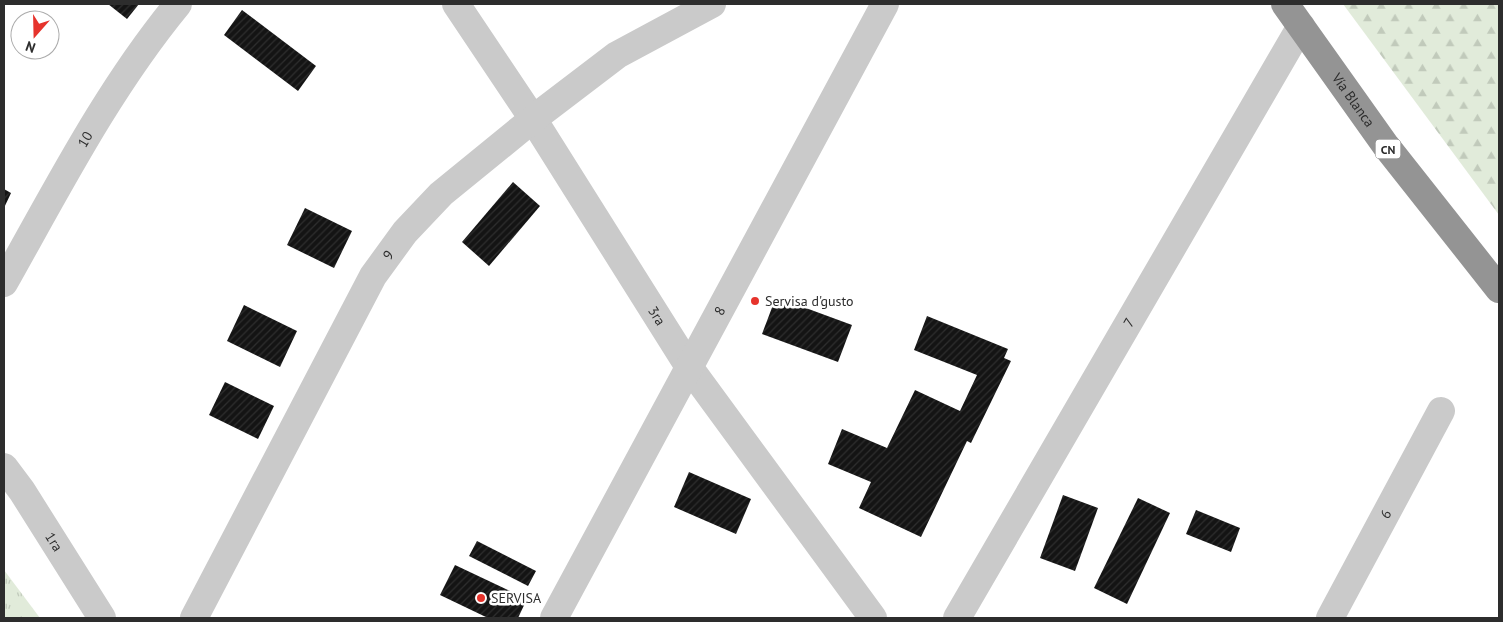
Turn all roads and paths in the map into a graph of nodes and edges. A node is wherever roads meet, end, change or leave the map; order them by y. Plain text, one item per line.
1 (178, 4) edge
2 (456, 4) edge
3 (712, 4) edge
4 (885, 4) edge
5 (1285, 4) edge
6 (1300, 26) junction
7 (533, 119) junction
8 (4, 283) edge
9 (1499, 289) edge
10 (689, 367) junction
11 (1441, 411) dead end
12 (4, 466) edge
13 (102, 618) edge
14 (194, 618) edge
15 (554, 618) edge
16 (873, 618) edge
17 (957, 618) edge
18 (1330, 618) edge

1 - 8 street, 10
2 - 7 street, 3ra
3 - 7 street, 9
4 - 10 street, 8
5 - 6 highway, Vía Blanca / CN
6 - 9 highway, Vía Blanca / CN
6 - 17 street, 7
7 - 10 street, 3ra
7 - 14 street, 9
10 - 15 street, 8
10 - 16 street, 3ra
11 - 18 street, 6
12 - 13 street, 1ra

